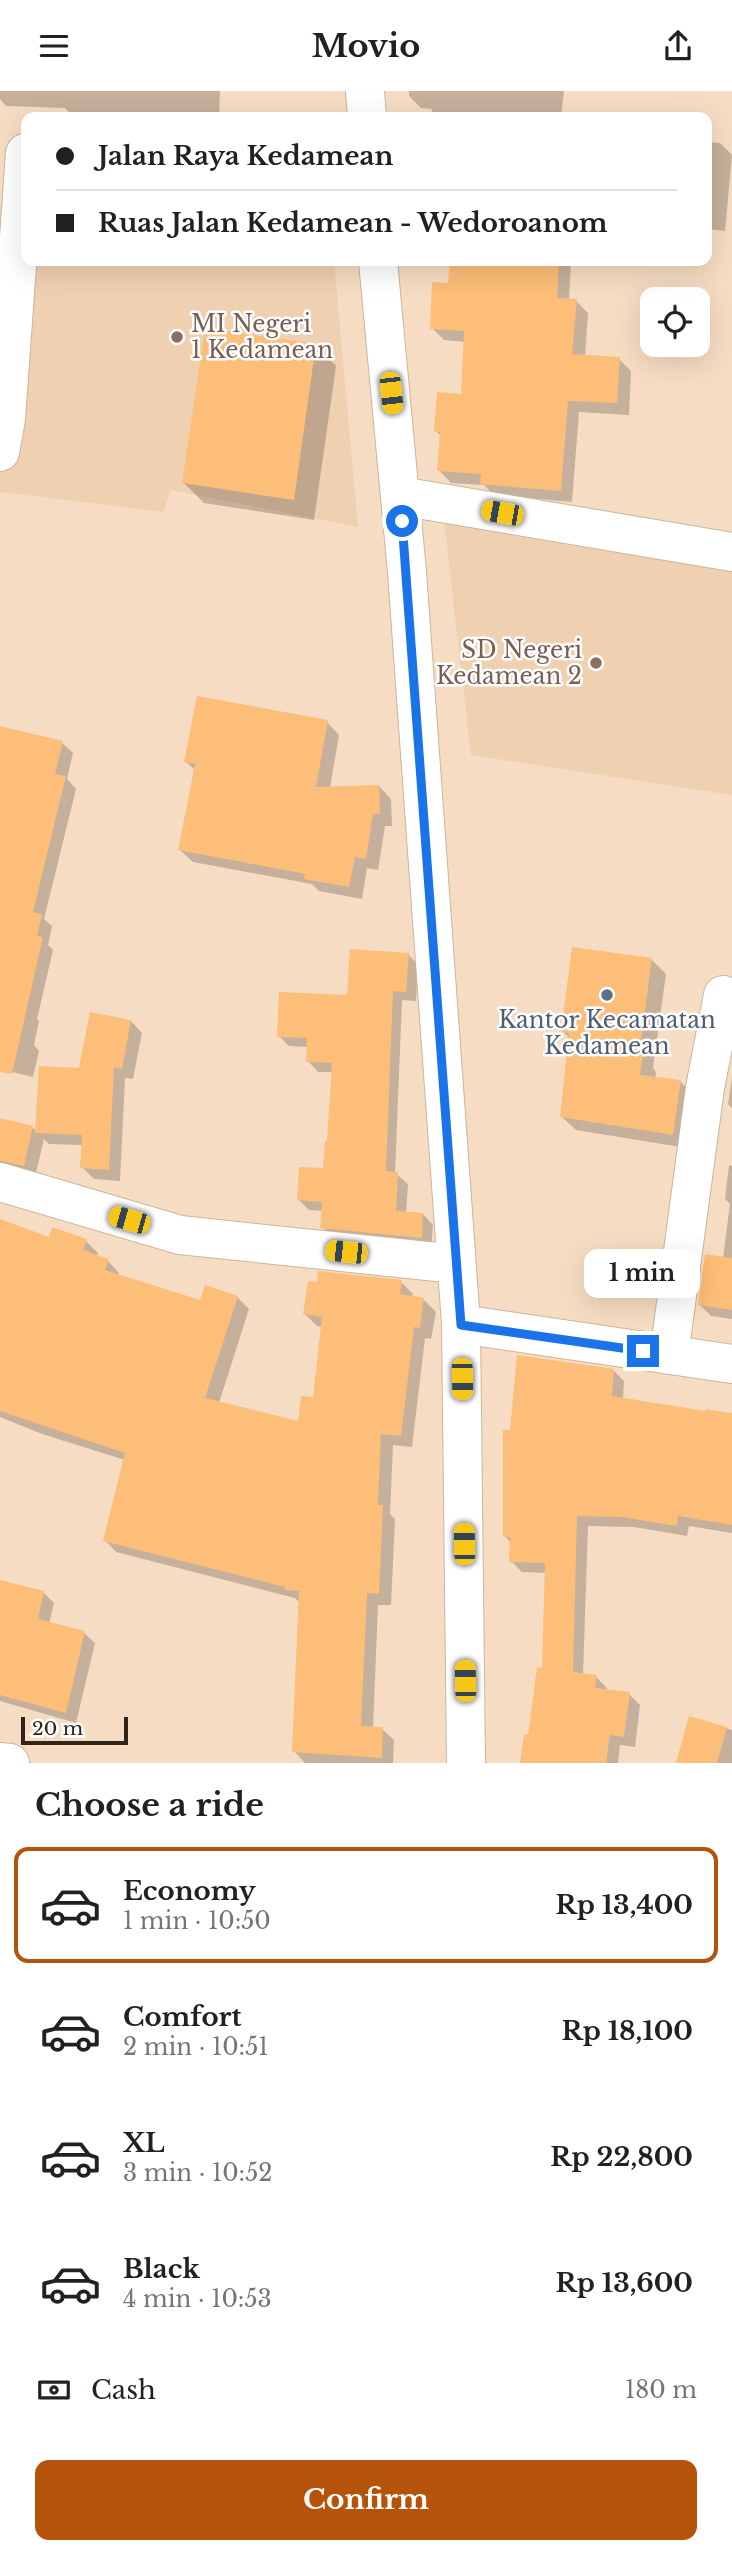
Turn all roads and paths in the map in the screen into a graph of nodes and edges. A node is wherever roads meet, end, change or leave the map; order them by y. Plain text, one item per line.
1 (365, 91) edge
2 (367, 112) edge
3 (17, 151) edge
4 (378, 266) edge
5 (0, 452) edge
6 (400, 496) junction
7 (732, 552) edge
8 (723, 995) dead end
9 (0, 1182) edge
10 (456, 1264) junction
11 (461, 1325) junction
12 (669, 1355) junction
13 (732, 1364) edge
14 (0, 1762) edge
15 (10, 1763) edge
16 (466, 1763) edge

1 - 2 main road
3 - 5 main road
4 - 6 main road
6 - 7 main road
6 - 10 main road
8 - 12 main road
9 - 10 main road
10 - 11 main road
11 - 12 main road
11 - 16 main road
12 - 13 main road
14 - 15 main road

